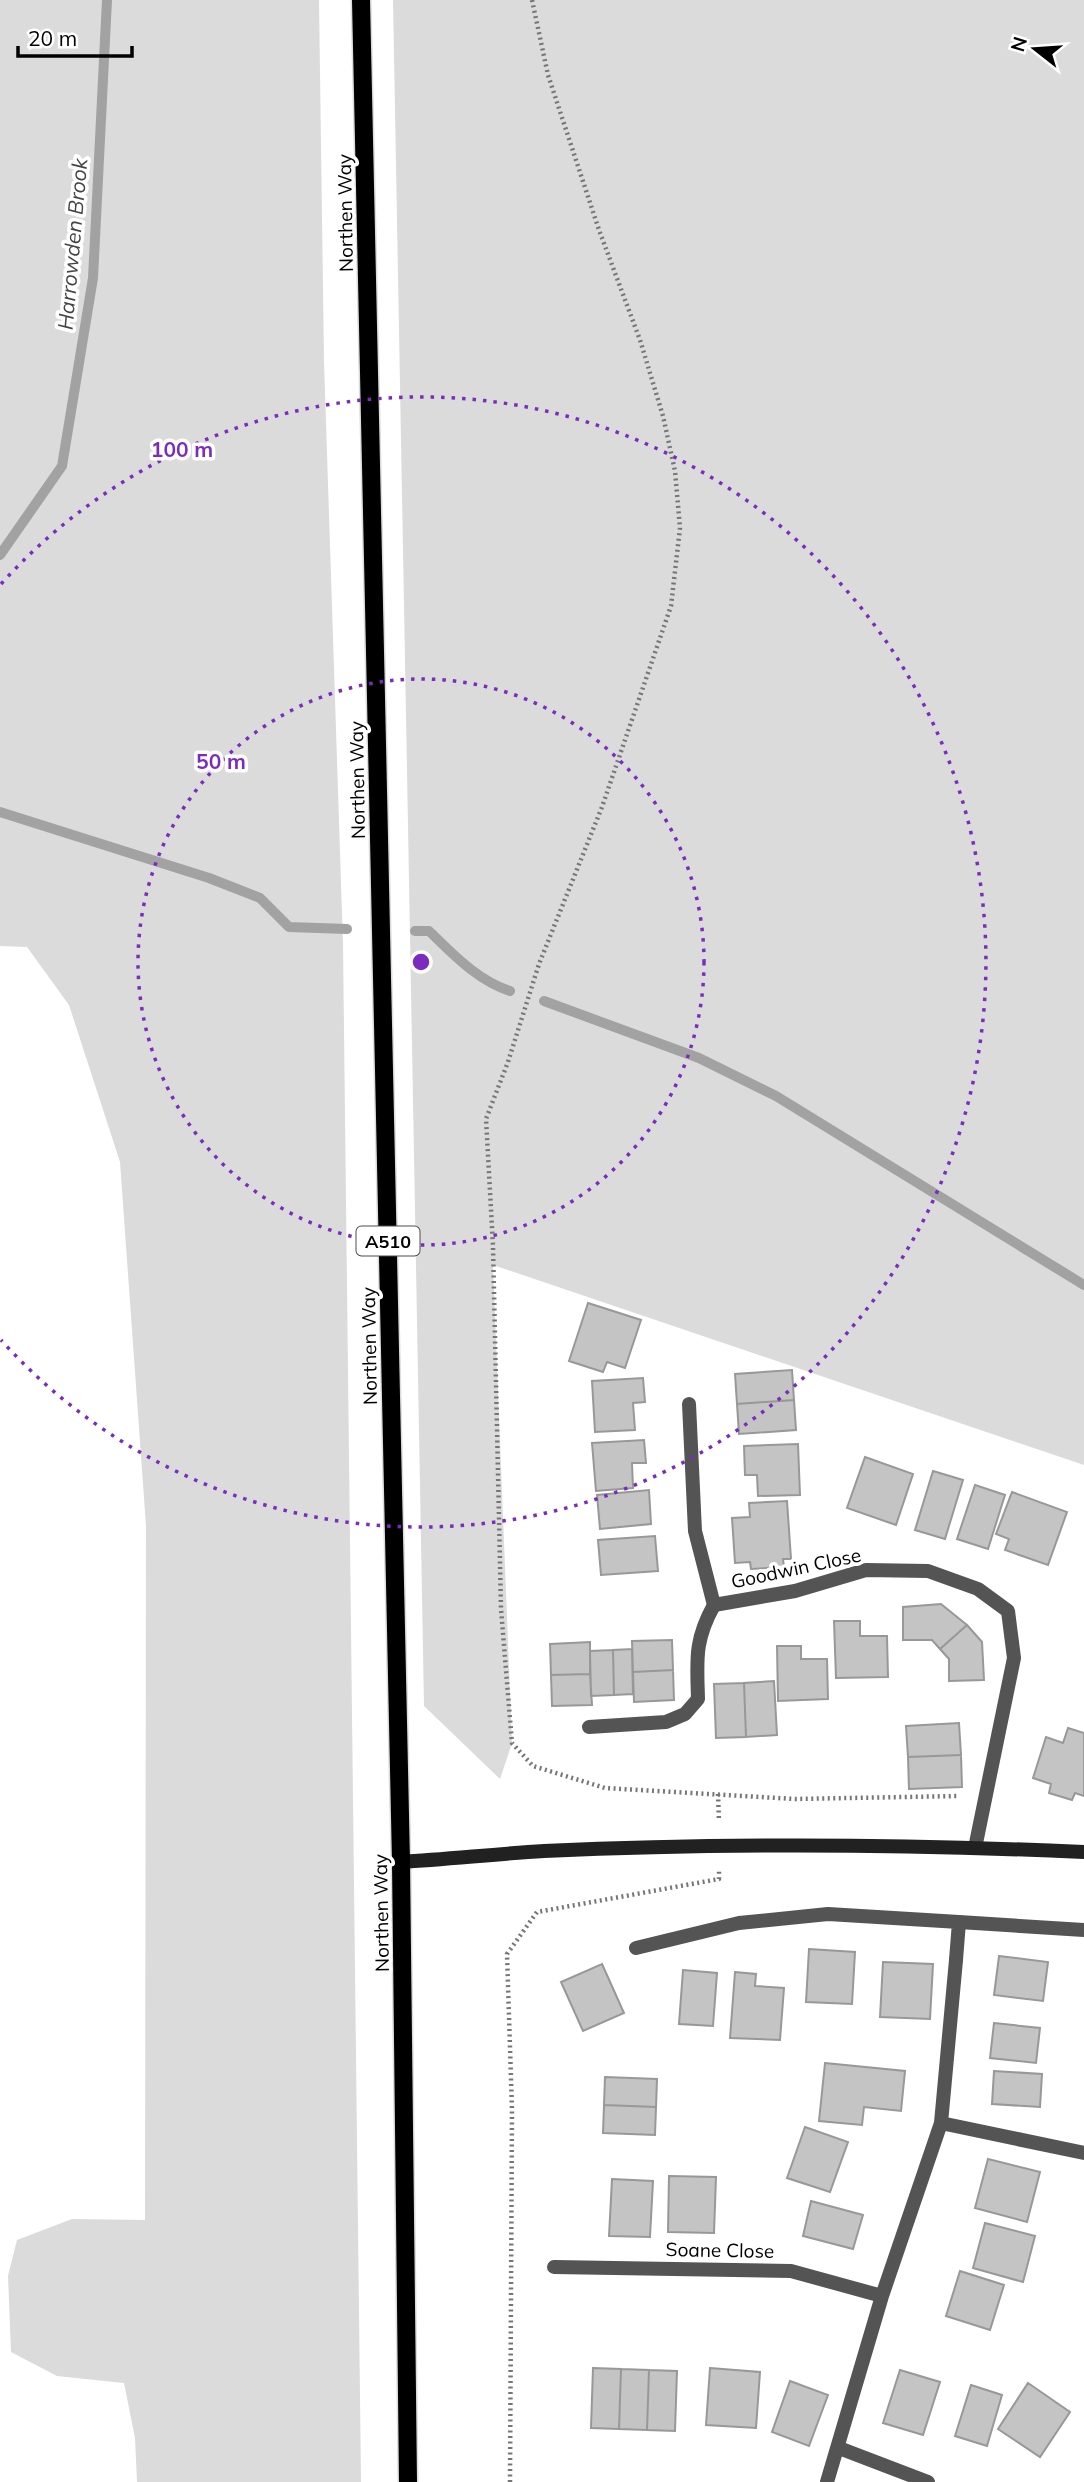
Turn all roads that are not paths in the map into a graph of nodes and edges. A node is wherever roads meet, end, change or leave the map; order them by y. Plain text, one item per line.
1 (361, 0) edge
2 (689, 1404) dead end
3 (714, 1605) junction
4 (589, 1727) dead end
5 (975, 1847) junction
6 (1084, 1852) edge
7 (401, 1862) junction
8 (959, 1922) junction
9 (1084, 1930) edge
10 (636, 1948) dead end
11 (941, 2123) junction
12 (1084, 2153) edge
13 (554, 2267) dead end
14 (882, 2296) junction
15 (839, 2448) junction
16 (408, 2482) edge
17 (827, 2482) edge
18 (928, 2482) edge

1 - 7 main road, Northen Way / A510
2 - 3 street, Goodwin Close
3 - 4 street
3 - 5 street, Goodwin Close
5 - 6 street
5 - 7 street
7 - 16 main road, Northen Way / A510
8 - 9 street
8 - 10 street
8 - 11 street
11 - 12 street
11 - 14 street
13 - 14 street, Soane Close
14 - 15 street
15 - 17 street
15 - 18 street

